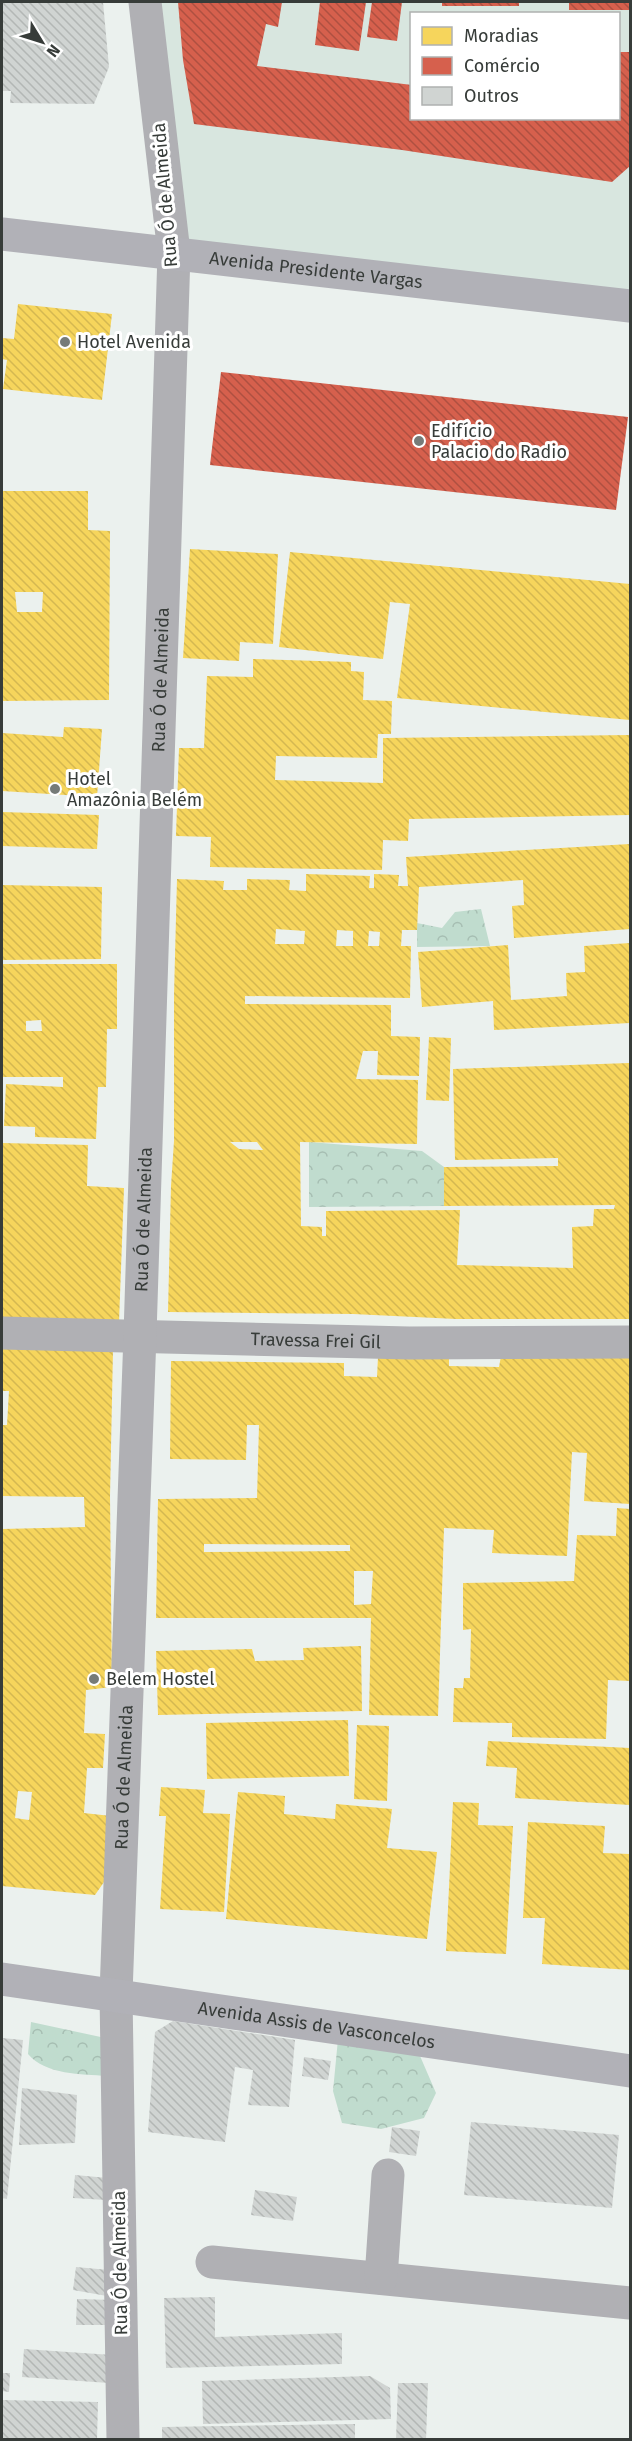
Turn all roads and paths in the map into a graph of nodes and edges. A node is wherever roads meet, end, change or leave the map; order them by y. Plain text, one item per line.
1 (145, 2) edge
2 (2, 234) edge
3 (174, 253) junction
4 (630, 306) edge
5 (2, 1333) edge
6 (140, 1335) junction
7 (630, 1342) edge
8 (2, 1978) edge
9 (116, 1994) junction
10 (630, 2072) edge
11 (387, 2175) dead end
12 (212, 2262) dead end
13 (381, 2278) junction
14 (630, 2303) edge
15 (123, 2439) edge

1 - 3 street, Rua Ó de Almeida
2 - 3 main road, Avenida Presidente Vargas
3 - 4 main road, Avenida Presidente Vargas
3 - 6 street, Rua Ó de Almeida
5 - 6 street, Travessa Frei Gil
6 - 7 street, Travessa Frei Gil
6 - 9 street, Rua Ó de Almeida
8 - 9 main road, Avenida Assis de Vasconcelos
9 - 10 main road, Avenida Assis de Vasconcelos
9 - 15 street, Rua Ó de Almeida
11 - 13 street
12 - 13 street
13 - 14 street

